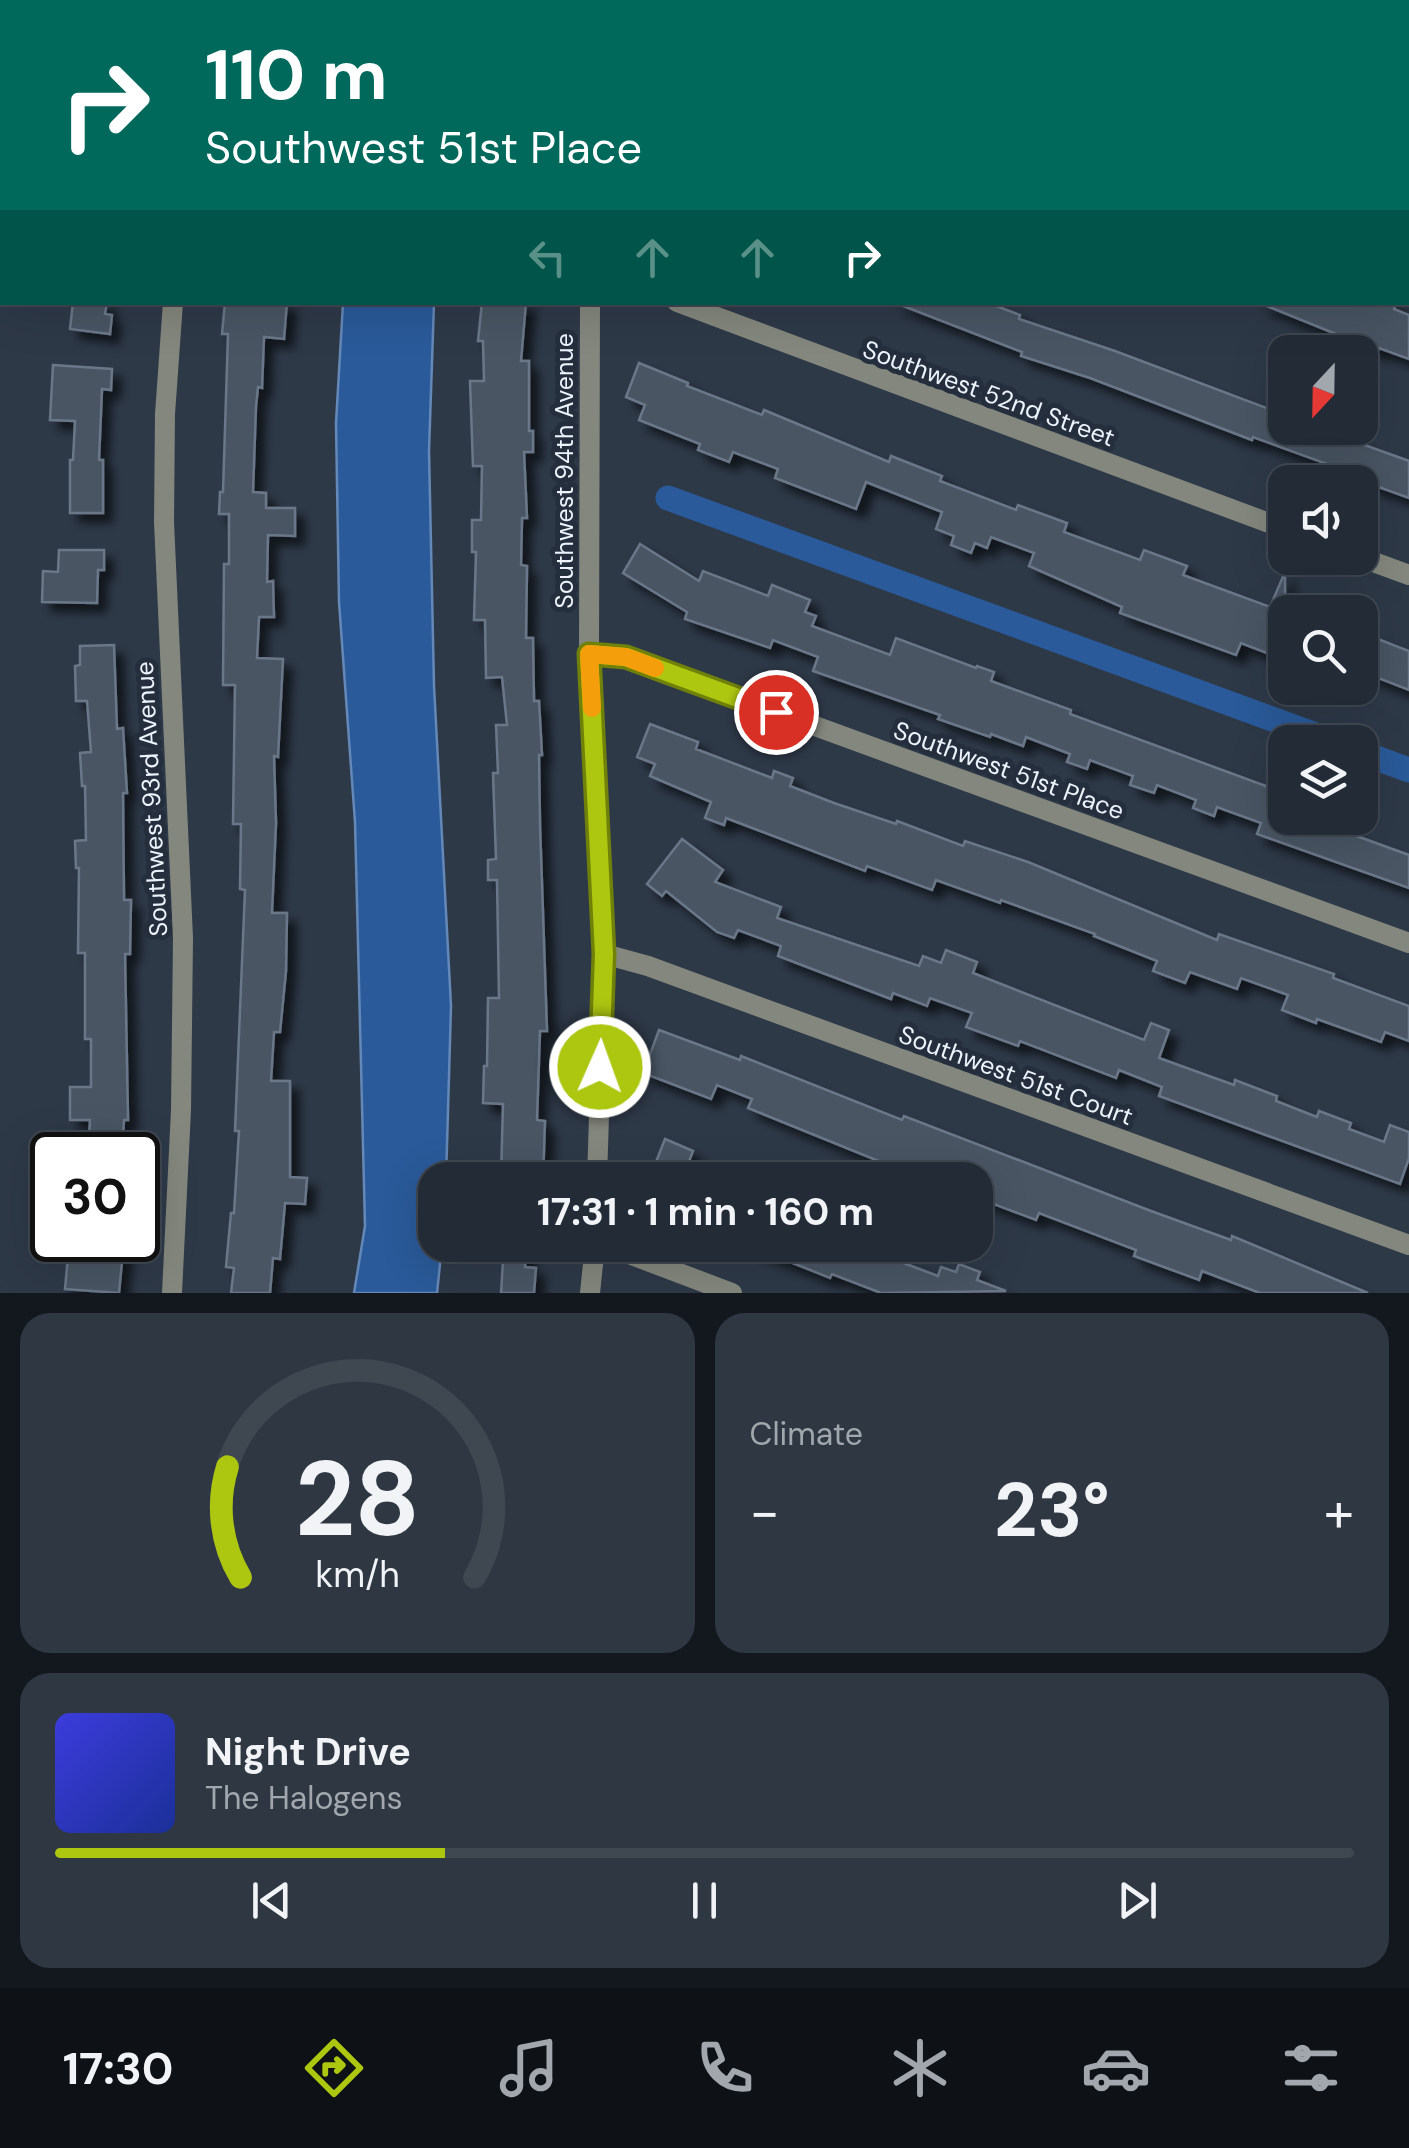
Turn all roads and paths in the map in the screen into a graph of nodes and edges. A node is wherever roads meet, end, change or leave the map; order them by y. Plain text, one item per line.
1 (173, 305) edge
2 (590, 305) edge
3 (685, 305) edge
4 (1268, 523) edge
5 (1378, 564) edge
6 (1409, 575) edge
7 (589, 654) junction
8 (1409, 943) edge
9 (604, 954) junction
10 (598, 1162) edge
11 (1409, 1246) edge
12 (593, 1262) edge
13 (650, 1262) edge
14 (172, 1293) edge
15 (590, 1293) edge
16 (732, 1293) edge

1 - 14 street, Southwest 93rd Avenue
2 - 7 street, Southwest 94th Avenue
3 - 4 street, Southwest 52nd Street
5 - 6 street
7 - 8 street, Southwest 51st Place
7 - 9 street, Southwest 94th Avenue
9 - 10 street, Southwest 94th Avenue
9 - 11 street, Southwest 51st Court
12 - 15 street
13 - 16 street

